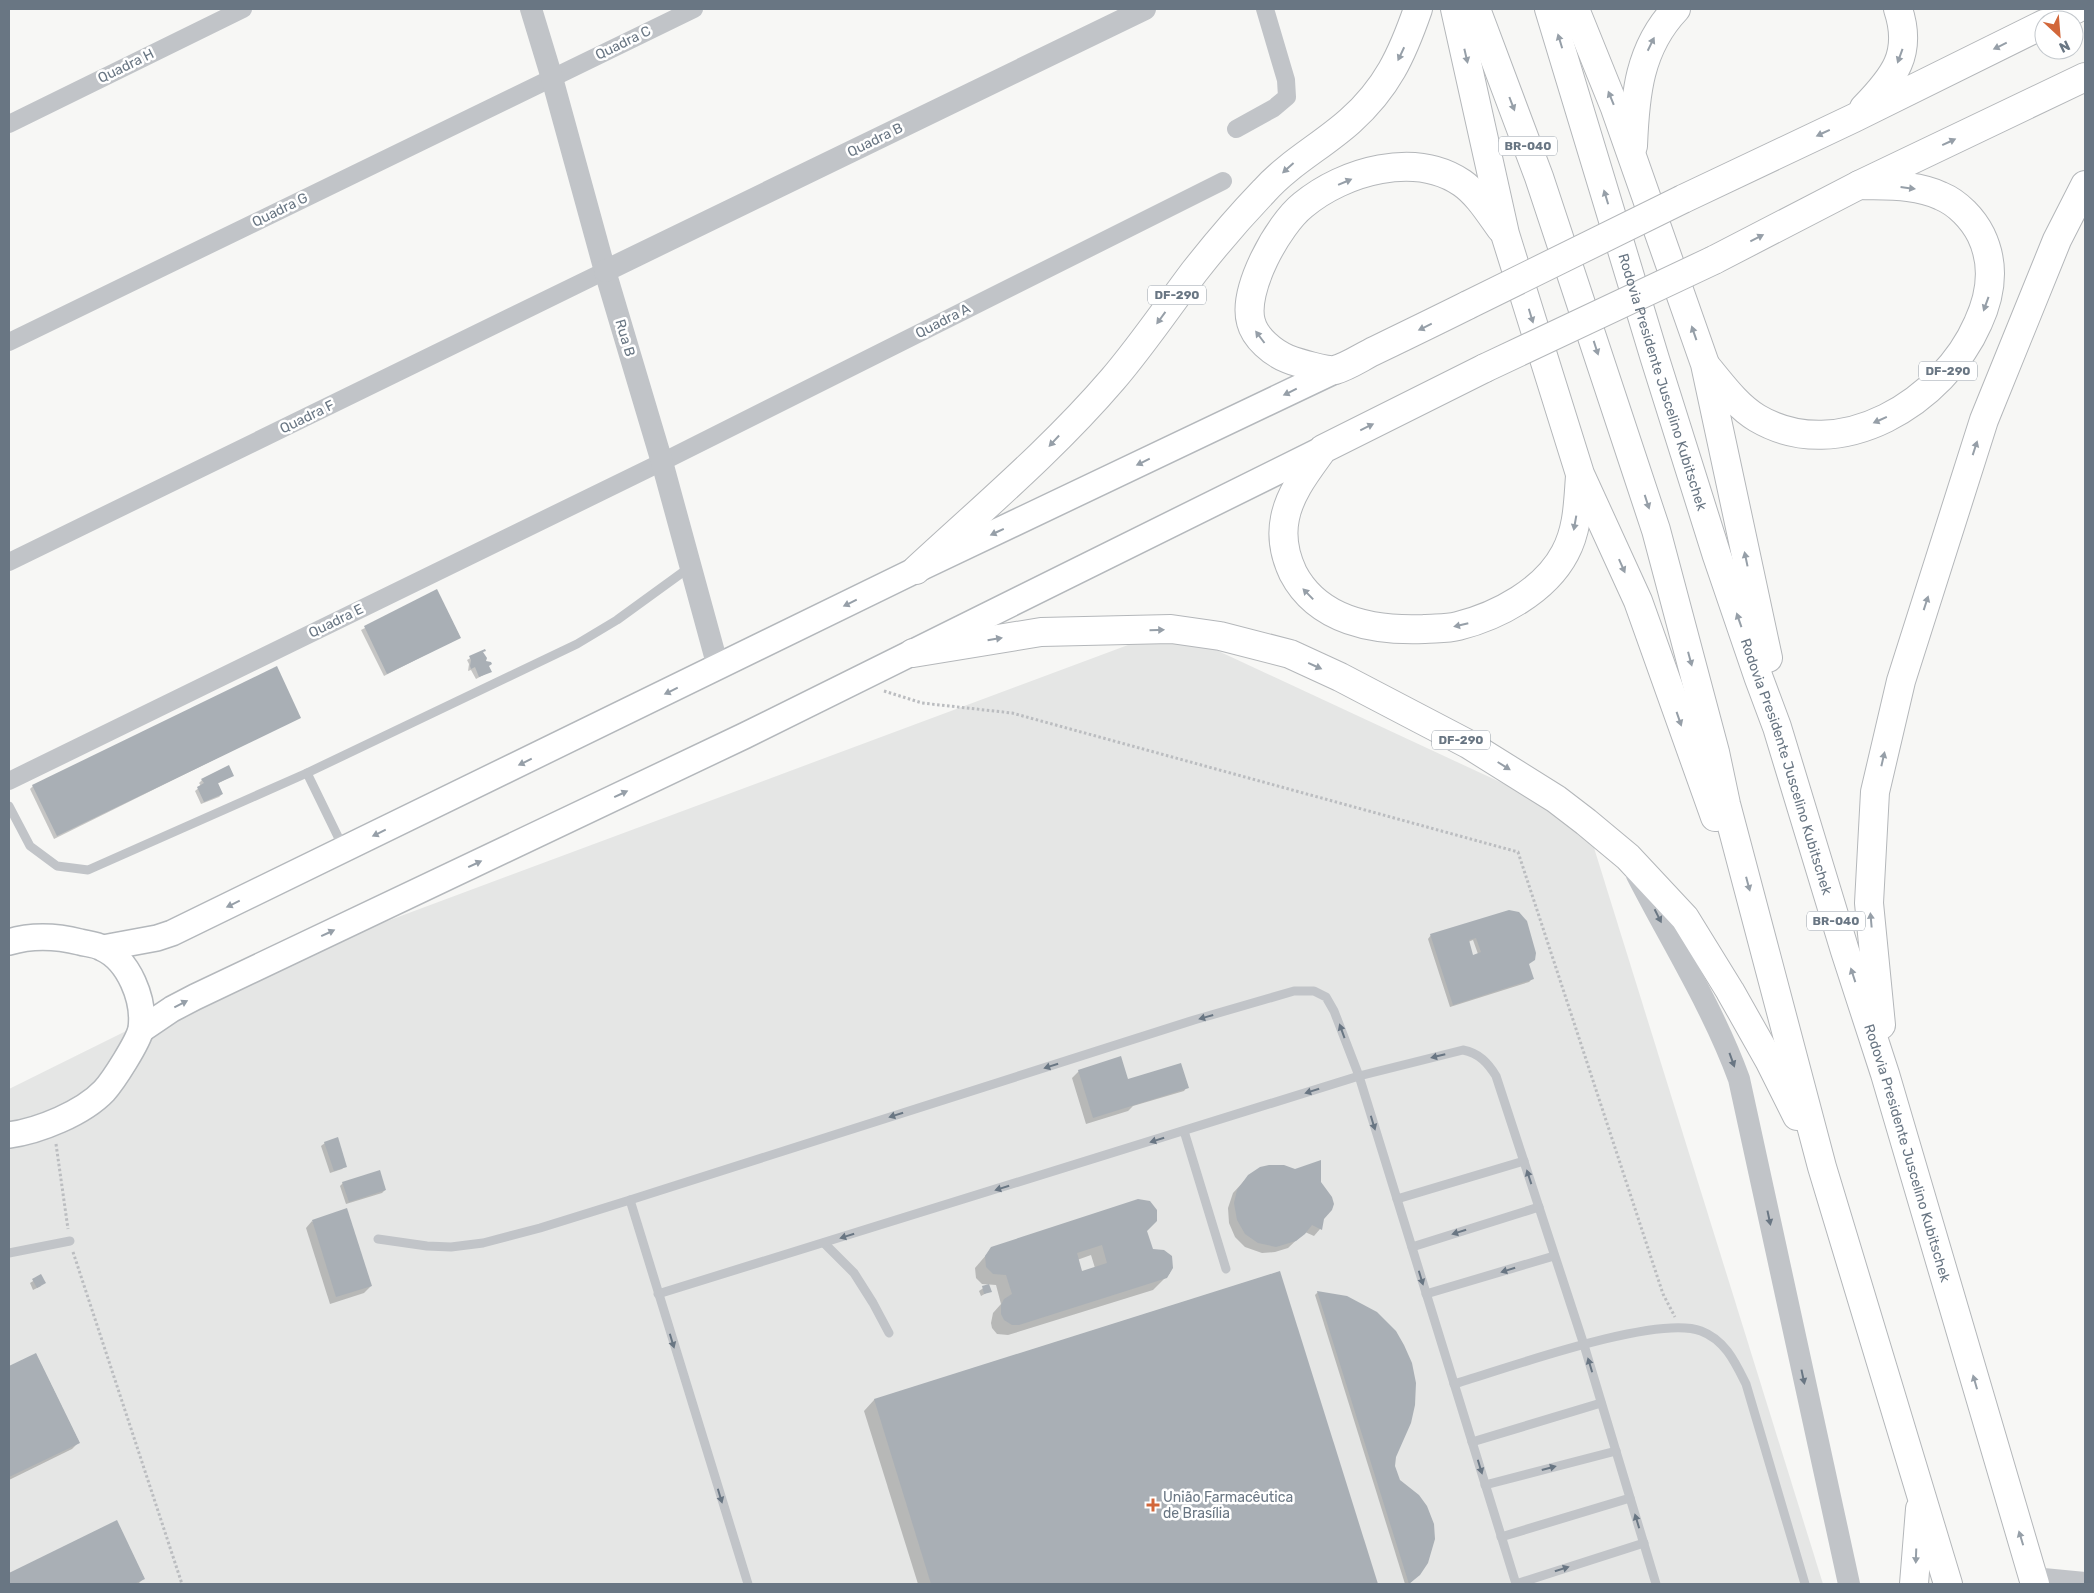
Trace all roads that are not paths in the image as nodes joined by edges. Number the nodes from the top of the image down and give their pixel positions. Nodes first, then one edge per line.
1 (243, 9) edge
2 (531, 9) edge
3 (694, 9) edge
4 (1145, 9) edge
5 (1265, 9) edge
6 (1418, 9) edge
7 (1455, 9) edge
8 (1476, 9) edge
9 (1549, 9) edge
10 (1575, 9) edge
11 (1676, 9) edge
12 (1898, 9) edge
13 (2034, 29) edge
14 (552, 78) junction
15 (2085, 78) edge
16 (1854, 118) junction
17 (9, 124) edge
18 (1236, 129) dead end
19 (1633, 160) junction
20 (1223, 181) dead end
21 (1859, 185) junction
22 (2085, 185) edge
23 (1505, 234) junction
24 (605, 271) junction
25 (9, 342) edge
26 (1704, 364) junction
27 (1334, 370) junction
28 (1323, 449) junction
29 (662, 462) junction
30 (1580, 474) junction
31 (9, 562) edge
32 (691, 566) junction
33 (916, 570) junction
34 (913, 653) junction
35 (718, 667) junction
36 (1778, 727) junction
37 (307, 773) junction
38 (9, 781) edge
39 (9, 806) edge
40 (344, 850) junction
41 (1740, 855) junction
42 (1628, 857) junction
43 (9, 942) edge
44 (103, 948) junction
45 (141, 1030) junction
46 (1885, 1074) junction
47 (1358, 1076) junction
48 (1184, 1131) junction
49 (9, 1135) edge
50 (1524, 1161) junction
51 (1822, 1167) junction
52 (1397, 1199) junction
53 (630, 1200) junction
54 (1539, 1207) junction
55 (378, 1239) dead end
56 (70, 1241) road end
57 (824, 1243) junction
58 (1412, 1246) junction
59 (9, 1253) edge
60 (1554, 1256) junction
61 (1226, 1269) dead end
62 (658, 1294) junction
63 (1426, 1294) junction
64 (888, 1333) dead end
65 (1584, 1345) junction
66 (1454, 1384) junction
67 (1601, 1403) junction
68 (1472, 1442) junction
69 (1616, 1451) junction
70 (1485, 1485) junction
71 (1921, 1493) junction
72 (1630, 1498) junction
73 (1502, 1537) junction
74 (1644, 1543) junction
75 (2034, 1580) edge
76 (2085, 1581) edge
77 (748, 1584) edge
78 (1516, 1584) edge
79 (1656, 1584) edge
80 (1805, 1584) edge
81 (1850, 1584) edge
82 (1914, 1584) edge
83 (1948, 1584) edge

1 - 17 street, Quadra H
2 - 14 street, Rua B
3 - 14 street, Quadra C
4 - 24 street, Quadra B
5 - 18 street
6 -> 33 highway, DF-290
7 -> 23 highway
8 -> 41 highway, BR-040
36 -> 9 highway, Rodovia Presidente Juscelino Kubitschek / BR-040
19 -> 10 highway
19 -> 11 highway
12 -> 16 highway
13 -> 16 highway, DF-290
14 - 24 street, Rua B
14 - 25 street, Quadra G
21 -> 15 highway, DF-290
16 -> 27 highway, DF-290, bridge
26 -> 19 highway
20 - 29 street, Quadra A
21 -> 26 highway, DF-290
28 -> 21 highway, DF-290, bridge
46 -> 22 highway
27 -> 23 highway
23 -> 30 highway
24 - 29 street, Rua B
24 - 31 street, Quadra F
36 -> 26 highway
27 -> 33 main road, DF-290
30 -> 28 highway
28 - 34 main road, DF-290
29 - 32 street, Rua B
29 - 38 street, Quadra E
30 -> 41 highway
32 - 35 street, Rua B
32 - 37 lane
33 -> 35 main road, DF-290
34 -> 42 highway, DF-290
45 -> 34 main road, DF-290
35 -> 40 main road, DF-290
46 -> 36 highway, Rodovia Presidente Juscelino Kubitschek / BR-040
37 - 39 lane
37 - 40 lane
40 -> 44 main road, DF-290
41 -> 51 highway, BR-040
42 - 51 highway, DF-290
42 -> 81 street
43 - 44 main road, DF-290
44 - 45 main road, DF-290
45 - 49 main road, DF-290
75 -> 46 highway, Rodovia Presidente Juscelino Kubitschek / BR-040
47 -> 48 lane
50 -> 47 lane
47 -> 52 lane
47 -> 53 lane
48 -> 57 lane
48 - 61 lane
50 - 52 lane
54 -> 50 lane
51 - 71 highway, BR-040
52 - 58 lane
53 - 55 lane
53 - 62 lane
54 -> 58 lane
54 - 60 lane
56 - 59 lane
57 - 62 lane
57 - 64 lane
58 -> 63 lane
60 -> 63 lane
60 - 65 lane
62 -> 77 lane
63 - 66 lane
65 - 66 lane
67 -> 65 lane
65 - 80 lane
66 - 68 lane
67 - 68 lane
67 - 69 lane
68 -> 70 lane
70 -> 69 lane
69 - 72 lane
70 - 73 lane
71 -> 82 highway
71 - 83 highway, BR-040
72 - 73 lane
74 -> 72 lane
73 - 78 lane
78 -> 74 lane
74 - 79 lane
75 - 76 street

